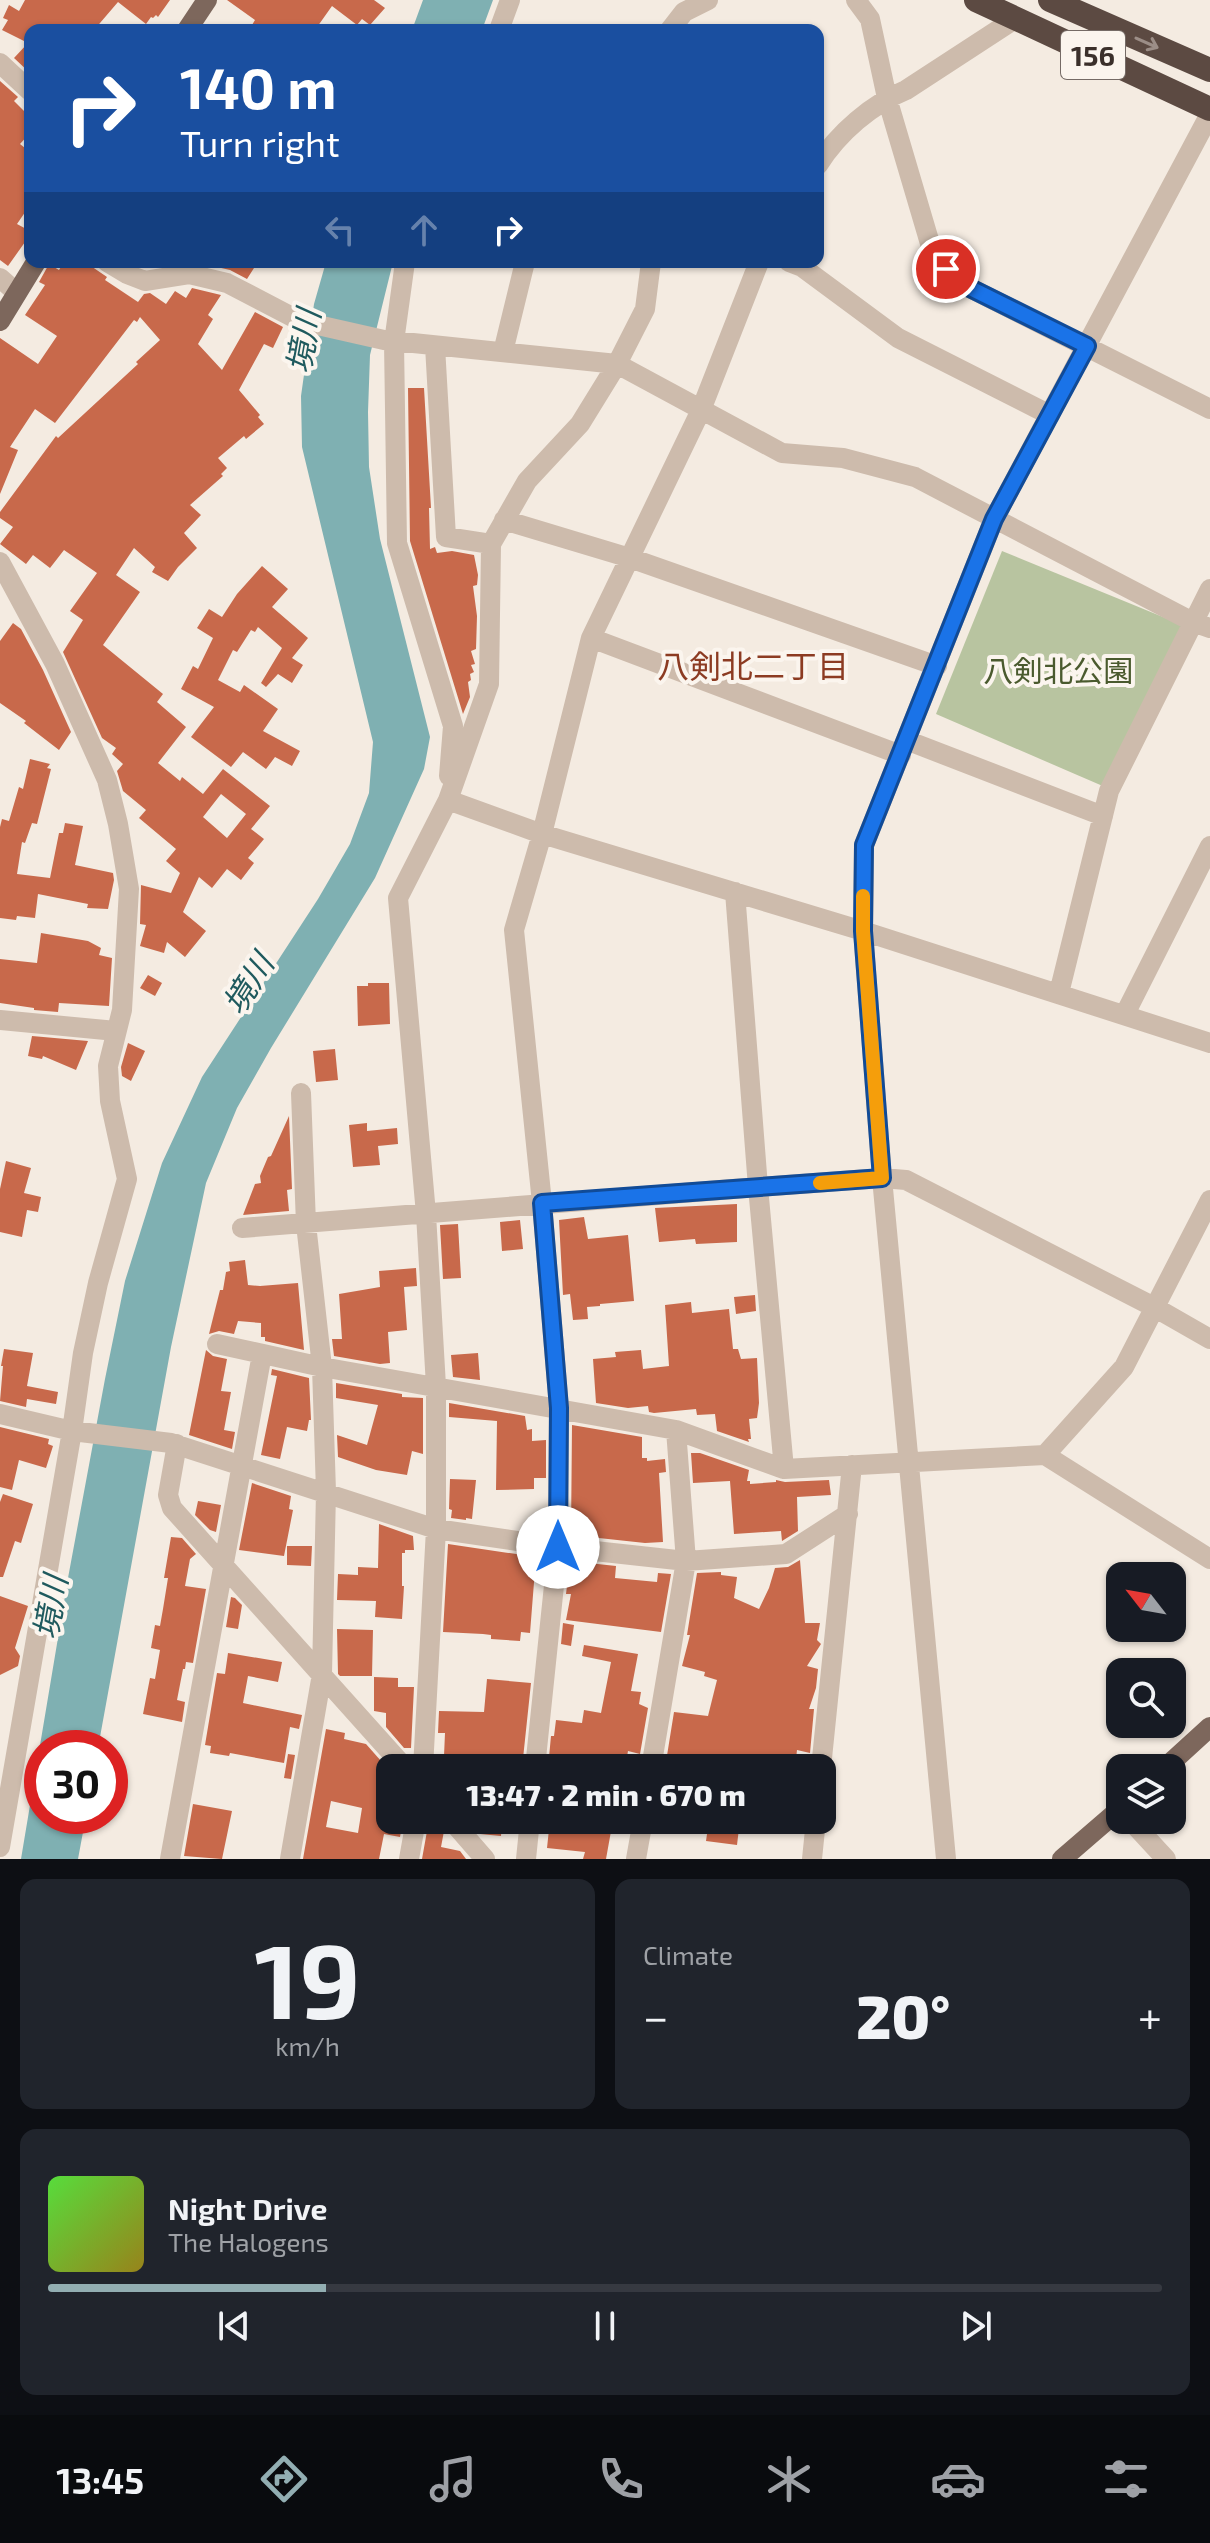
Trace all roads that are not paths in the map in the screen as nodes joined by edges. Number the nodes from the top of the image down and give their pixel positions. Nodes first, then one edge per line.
1 (207, 0) edge
2 (510, 0) edge
3 (708, 0) edge
4 (856, 0) edge
5 (976, 0) edge
6 (1056, 1) edge
7 (1015, 19) junction
8 (191, 24) edge
9 (501, 24) edge
10 (675, 24) edge
11 (0, 63) edge
12 (1210, 70) edge
13 (24, 85) edge
14 (887, 98) junction
15 (1210, 112) edge
16 (824, 151) edge
17 (32, 268) edge
18 (117, 268) edge
19 (404, 268) edge
20 (524, 268) edge
21 (650, 268) edge
22 (757, 268) edge
23 (803, 268) edge
24 (0, 278) edge
25 (17, 293) junction
26 (0, 321) edge
27 (389, 341) junction
28 (435, 346) junction
29 (1087, 346) junction
30 (503, 352) junction
31 (617, 364) junction
32 (1210, 409) edge
33 (701, 410) junction
34 (1050, 415) junction
35 (994, 519) junction
36 (504, 520) junction
37 (491, 544) junction
38 (630, 558) junction
39 (0, 562) edge
40 (1210, 589) edge
41 (1202, 625) edge
42 (591, 638) junction
43 (937, 666) junction
44 (904, 748) junction
45 (448, 800) junction
46 (1103, 816) junction
47 (542, 834) junction
48 (1210, 846) edge
49 (735, 892) junction
50 (863, 931) junction
51 (1059, 993) junction
52 (1125, 1014) junction
53 (0, 1020) edge
54 (116, 1031) junction
55 (1210, 1043) edge
56 (301, 1093) dead end
57 (882, 1178) junction
58 (758, 1187) junction
59 (1210, 1200) edge
60 (542, 1203) junction
61 (426, 1214) junction
62 (306, 1224) junction
63 (242, 1228) dead end
64 (1154, 1307) junction
65 (1210, 1339) edge
66 (217, 1344) dead end
67 (262, 1354) junction
68 (322, 1367) junction
69 (436, 1386) junction
70 (559, 1408) junction
71 (0, 1414) edge
72 (676, 1430) junction
73 (78, 1432) junction
74 (174, 1444) junction
75 (1045, 1455) junction
76 (909, 1463) junction
77 (852, 1465) junction
78 (243, 1466) junction
79 (784, 1469) junction
80 (326, 1492) junction
81 (848, 1514) junction
82 (436, 1529) junction
83 (558, 1547) junction
84 (1210, 1559) edge
85 (686, 1561) junction
86 (223, 1564) junction
87 (322, 1674) junction
88 (1210, 1727) edge
89 (393, 1754) edge
90 (424, 1754) edge
91 (536, 1754) edge
92 (653, 1754) edge
93 (822, 1754) edge
94 (1180, 1754) edge
95 (1106, 1821) edge
96 (413, 1834) edge
97 (463, 1834) edge
98 (529, 1834) edge
99 (640, 1834) edge
100 (815, 1834) edge
101 (1143, 1834) edge
102 (0, 1847) edge
103 (170, 1859) edge
104 (290, 1859) edge
105 (409, 1859) edge
106 (485, 1859) edge
107 (526, 1859) edge
108 (636, 1859) edge
109 (812, 1859) edge
110 (946, 1859) edge
111 (1062, 1859) edge
112 (1166, 1859) edge

1 - 8 main road
2 - 9 street
3 - 10 street
4 - 14 street
5 - 7 highway, 156
6 -> 12 highway, 156
7 - 14 street
7 - 15 highway, 156
11 - 13 street
14 - 16 street
14 - 29 street
15 - 29 street
17 - 25 main road
18 - 27 street
19 - 27 street
20 - 30 street
21 - 31 street
22 - 33 street
23 - 34 street
24 - 25 street
25 - 26 main road
27 - 28 street
27 - 45 street
28 - 30 street
28 - 37 street
29 - 32 street
29 - 34 street
30 - 31 street
31 - 33 street
31 - 36 street
33 - 35 street
33 - 38 street
34 - 35 street
35 - 41 street
35 - 43 street
36 - 37 street
36 - 38 street
37 - 45 street
38 - 42 street
38 - 43 street
39 - 54 street
40 - 41 street
41 - 46 street
42 - 44 street
42 - 47 street
43 - 44 street
44 - 46 street
44 - 50 street
45 - 47 street
45 - 61 street
46 - 51 street
47 - 49 street
47 - 60 street
48 - 52 street
49 - 50 street
49 - 58 street
50 - 51 street
50 - 57 street
51 - 52 street
52 - 55 street
53 - 54 street
54 - 73 street
56 - 62 street
57 - 58 street
57 - 64 street
57 - 76 street
58 - 60 street
58 - 79 street
59 - 64 street
60 - 61 street
60 - 70 street
61 - 62 street
61 - 69 street
62 - 63 street
62 - 68 street
64 - 65 street
64 - 75 street
66 - 67 street
67 - 68 street
67 - 78 street
68 - 69 street
68 - 80 street
69 - 70 street
69 - 82 street
70 - 72 street
70 - 83 street
71 - 73 street
72 - 79 street
72 - 85 street
73 - 74 street
73 - 102 street
74 - 78 street
74 - 86 street
75 - 76 street
75 - 84 street
76 - 77 street
76 - 110 street
77 - 79 street
77 - 81 street
78 - 80 street
78 - 86 street
80 - 82 street
80 - 87 street
81 - 85 street
81 - 93 street
82 - 83 street
82 - 90 street
83 - 85 street
83 - 91 street
85 - 92 street
86 - 87 street
86 - 103 street
87 - 89 street
87 - 104 street
88 - 94 main road
95 - 111 main road
96 - 105 street
97 - 106 street
98 - 107 street
99 - 108 street
100 - 109 street
101 - 112 street

